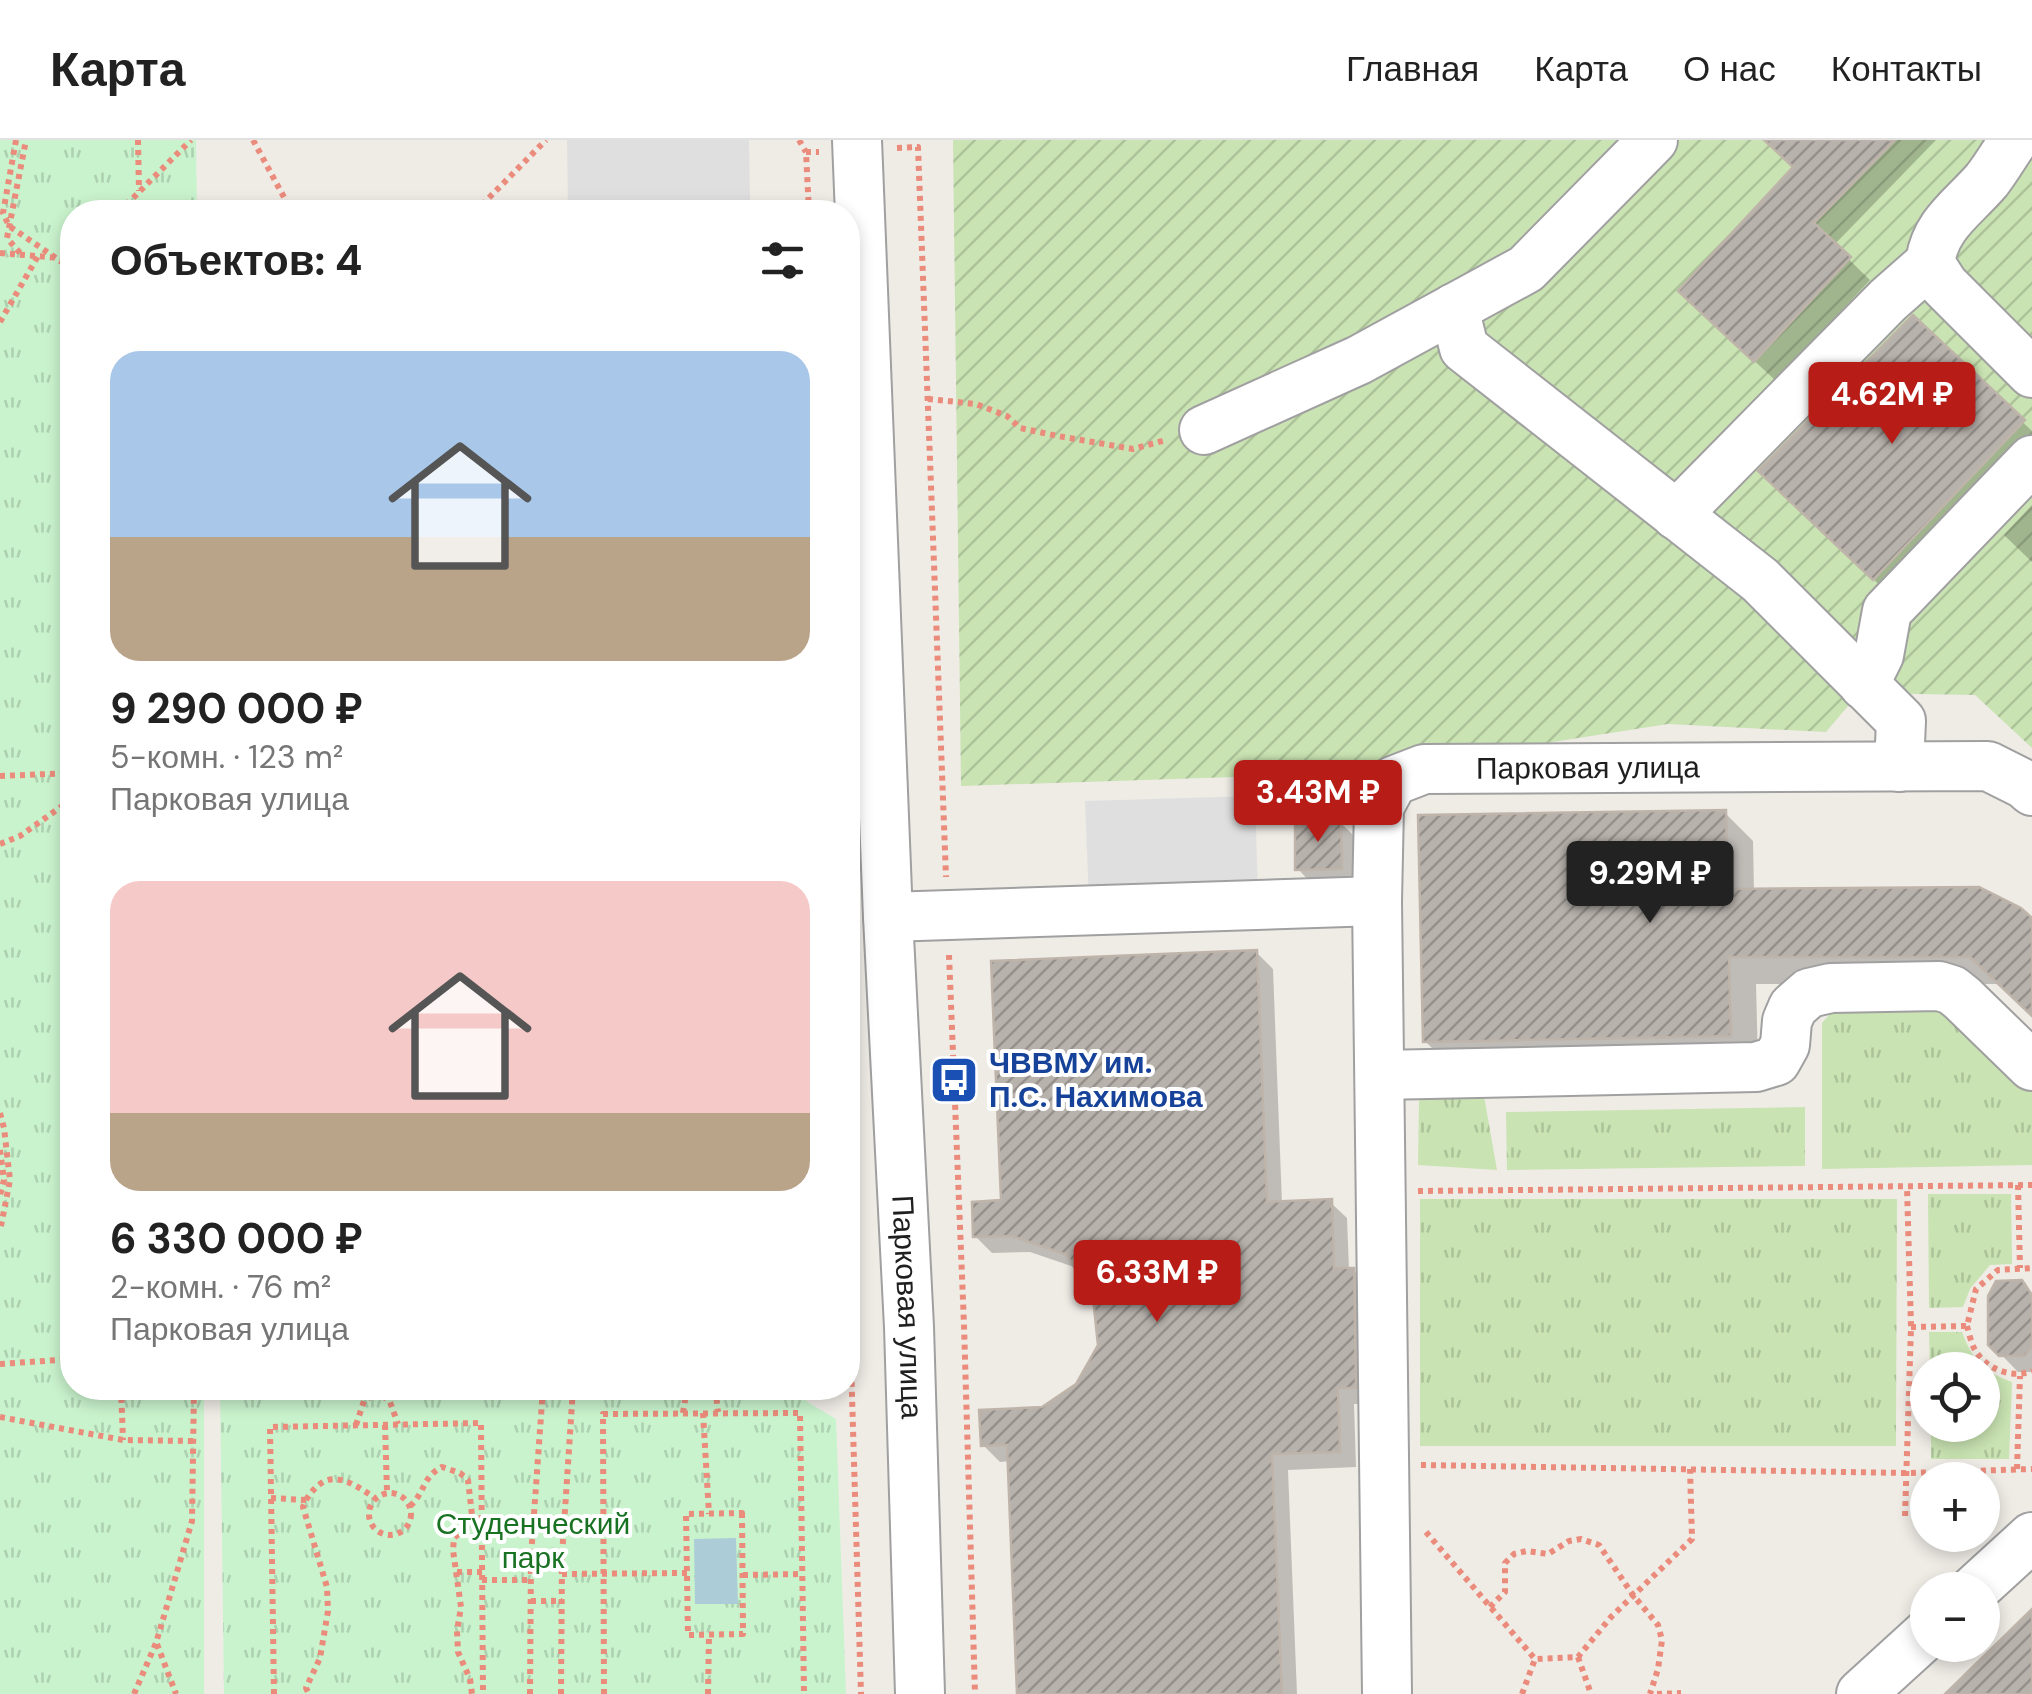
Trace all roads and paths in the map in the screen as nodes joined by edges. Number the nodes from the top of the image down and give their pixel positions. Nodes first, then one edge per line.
1 (16, 140) edge
2 (26, 140) edge
3 (138, 140) edge
4 (191, 140) edge
5 (253, 140) edge
6 (546, 140) edge
7 (799, 140) edge
8 (1654, 140) edge
9 (2014, 140) edge
10 (839, 146) edge
11 (806, 152) junction
12 (139, 193) junction
13 (132, 200) edge
14 (286, 200) edge
15 (487, 200) edge
16 (809, 200) edge
17 (843, 200) edge
18 (4, 226) edge
19 (0, 253) edge
20 (20, 253) junction
21 (38, 256) junction
22 (56, 258) junction
23 (60, 258) edge
24 (60, 261) edge
25 (1930, 263) junction
26 (1454, 308) junction
27 (0, 322) edge
28 (2032, 373) edge
29 (928, 399) dead end
30 (1204, 430) joint
31 (860, 458) edge
32 (2032, 460) edge
33 (1676, 515) junction
34 (1864, 685) junction
35 (1900, 766) junction
36 (60, 773) edge
37 (0, 776) edge
38 (2032, 791) edge
39 (60, 808) edge
40 (0, 844) edge
41 (1377, 901) junction
42 (888, 917) junction
43 (2032, 1066) edge
44 (1380, 1075) junction
45 (0, 1113) edge
46 (0, 1150) edge
47 (2032, 1185) edge
48 (1907, 1186) junction
49 (2018, 1186) junction
50 (1381, 1192) junction
51 (0, 1195) edge
52 (0, 1231) edge
53 (2020, 1268) junction
54 (2032, 1268) edge
55 (1967, 1326) junction
56 (1911, 1327) junction
57 (60, 1361) edge
58 (0, 1364) edge
59 (2032, 1371) edge
60 (2020, 1376) junction
61 (121, 1400) edge
62 (194, 1400) edge
63 (364, 1400) edge
64 (388, 1400) edge
65 (542, 1400) edge
66 (572, 1400) edge
67 (685, 1400) edge
68 (717, 1400) edge
69 (851, 1400) edge
70 (683, 1412) junction
71 (703, 1412) junction
72 (718, 1412) junction
73 (0, 1418) edge
74 (385, 1424) junction
75 (398, 1424) junction
76 (356, 1425) junction
77 (122, 1440) junction
78 (194, 1442) junction
79 (1385, 1465) junction
80 (1690, 1469) junction
81 (2017, 1469) junction
82 (2032, 1469) edge
83 (1908, 1473) junction
84 (388, 1492) junction
85 (271, 1498) junction
86 (374, 1498) junction
87 (306, 1500) junction
88 (410, 1506) junction
89 (708, 1514) junction
90 (1905, 1516) dead end
91 (1385, 1526) junction
92 (2032, 1537) edge
93 (531, 1556) junction
94 (562, 1556) junction
95 (457, 1572) junction
96 (1994, 1572) edge
97 (687, 1573) junction
98 (562, 1574) junction
99 (604, 1574) junction
100 (802, 1574) junction
101 (743, 1575) junction
102 (482, 1576) junction
103 (531, 1580) junction
104 (1633, 1595) junction
105 (531, 1601) junction
106 (562, 1601) junction
107 (1490, 1607) junction
108 (709, 1635) junction
109 (156, 1643) junction
110 (1910, 1649) edge
111 (1578, 1656) junction
112 (1536, 1659) junction
113 (1682, 1692) edge
114 (134, 1694) edge
115 (176, 1694) edge
116 (274, 1694) edge
117 (309, 1694) edge
118 (472, 1694) edge
119 (484, 1694) edge
120 (530, 1694) edge
121 (561, 1694) edge
122 (604, 1694) edge
123 (708, 1694) edge
124 (804, 1694) edge
125 (861, 1694) edge
126 (920, 1694) edge
127 (1387, 1694) edge
128 (1522, 1694) edge
129 (1590, 1694) edge
130 (1653, 1694) edge
131 (1861, 1694) edge

1 - 18 path
2 - 18 path
3 - 12 path
4 - 12 path
5 - 14 path
6 - 15 path
7 - 11 path
8 - 26 street
9 - 25 street
10 - 11 path
10 - 17 street, Парковая улица
11 - 16 path
12 - 13 path
18 - 20 path
18 - 22 path
19 - 20 path
20 - 21 path
21 - 22 path
21 - 27 path
22 - 23 path
22 - 24 path
25 - 28 street
25 - 33 street
26 - 30 street
26 - 33 street
29 - 30 path
31 - 42 street, Парковая улица
32 - 34 street
33 - 34 street
34 - 35 street
35 - 38 street, Парковая улица
35 - 41 street, Парковая улица
36 - 37 path
39 - 40 path
41 - 42 street
41 - 44 street, Парковая улица
42 - 126 street, Парковая улица
43 - 44 street
44 - 50 street, Парковая улица
45 - 52 path
46 - 51 path
47 - 49 path
48 - 49 path
48 - 50 path
48 - 56 path
49 - 53 path
50 - 79 street, Парковая улица
53 - 54 path
53 - 55 path
55 - 56 path
55 - 60 path
56 - 83 path
57 - 58 path
59 - 60 path
60 - 81 path
61 - 77 path
62 - 78 path
63 - 76 path
64 - 75 path
65 - 93 path
66 - 94 path
67 - 70 path
68 - 72 path
69 - 125 path
70 - 71 path
70 - 99 path
71 - 72 path
71 - 89 path
72 - 100 path
73 - 77 path
74 - 75 path
74 - 76 path
74 - 84 path
75 - 102 path
76 - 85 path
77 - 78 path
78 - 109 path
79 - 80 path
79 - 91 street, Парковая улица
80 - 83 path
80 - 104 path
81 - 82 path
81 - 83 path
83 - 90 path
84 - 86 path
84 - 88 path
85 - 87 path
85 - 116 path
86 - 87 path
86 - 88 path
87 - 117 path
88 - 95 path
89 - 97 path
89 - 101 path
91 - 107 path
91 - 127 street, Парковая улица
92 - 96 street
93 - 94 path
93 - 103 path
94 - 98 path
95 - 102 path
95 - 118 path
97 - 99 path
97 - 108 path
98 - 99 path
98 - 106 path
99 - 122 path
100 - 101 path
100 - 124 path
101 - 108 path
102 - 103 path
102 - 119 path
103 - 105 path
104 - 107 path
104 - 111 path
104 - 130 path
105 - 106 path
105 - 120 path
106 - 121 path
107 - 112 path
108 - 123 path
109 - 114 path
109 - 115 path
110 - 131 street
111 - 112 path
111 - 129 path
112 - 128 path
113 - 130 path

